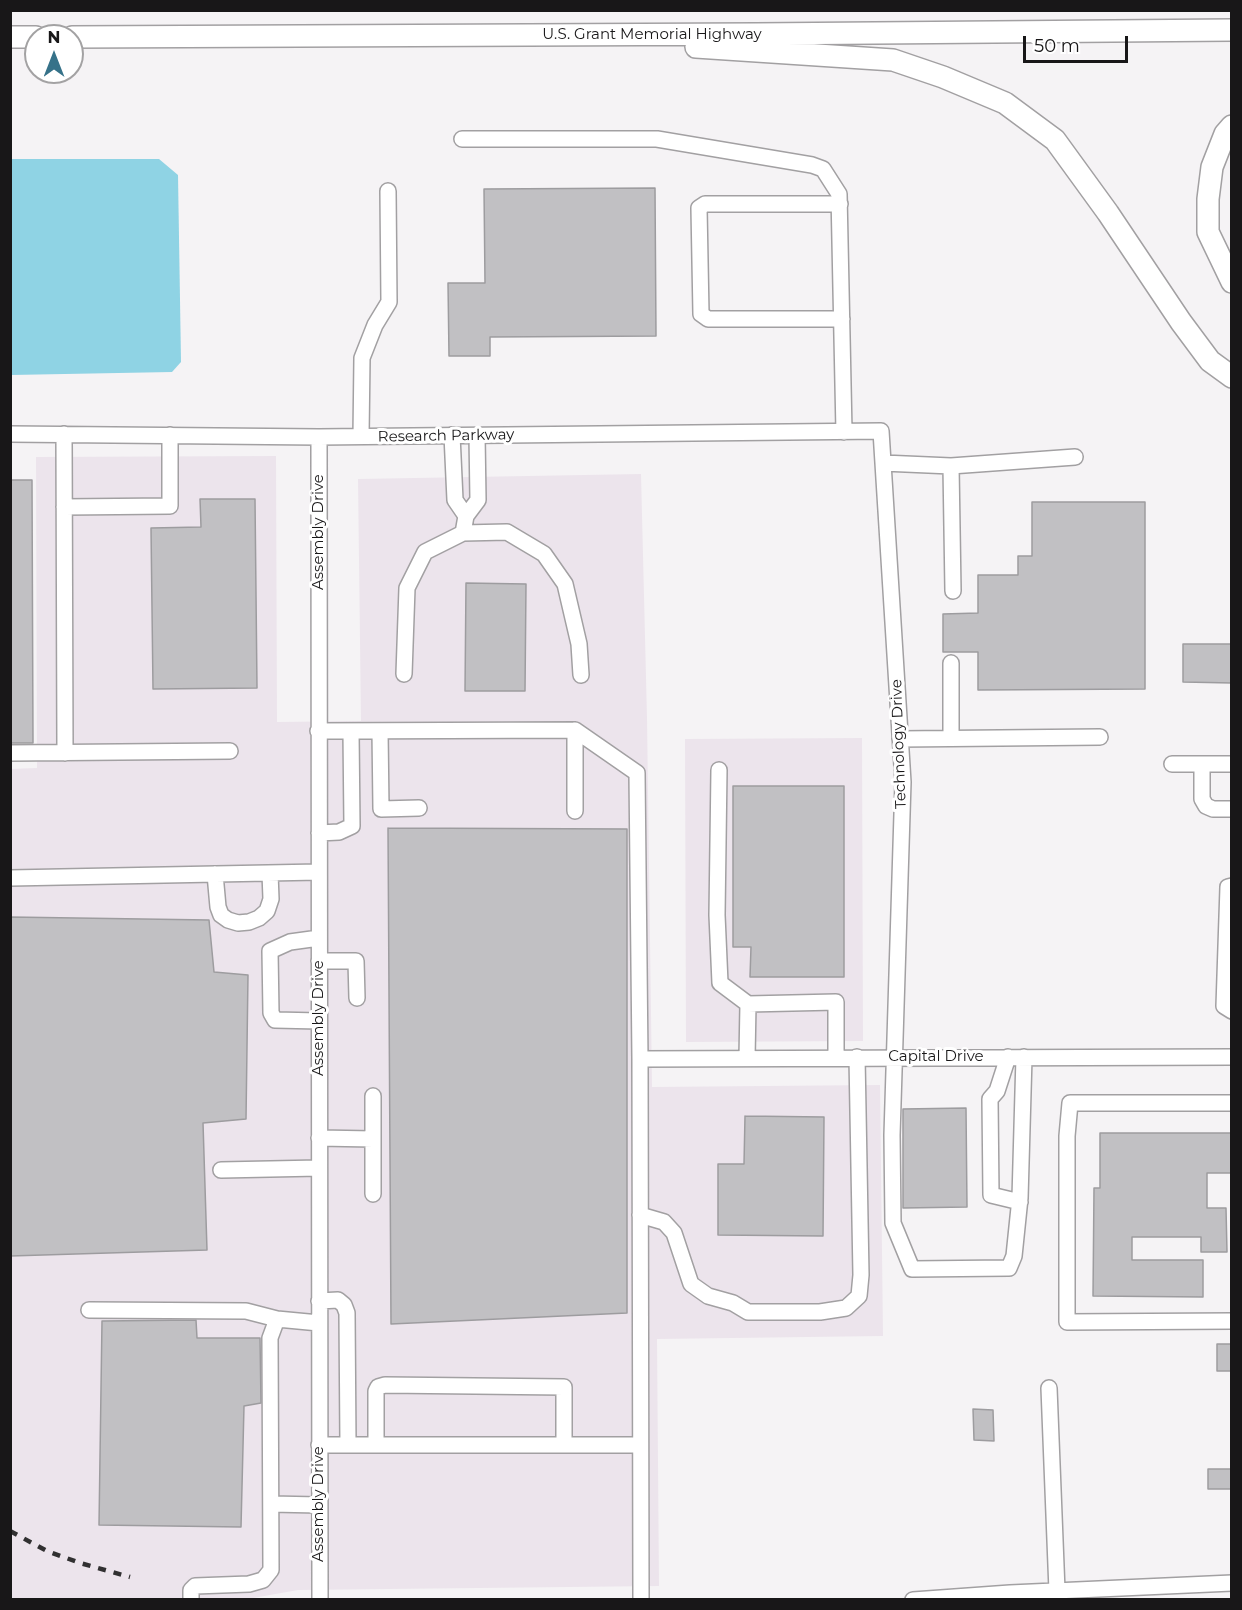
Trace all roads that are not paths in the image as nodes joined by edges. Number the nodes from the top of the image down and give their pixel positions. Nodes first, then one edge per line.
1 (1232, 30) edge
2 (510, 35) junction
3 (84, 37) edge
4 (1232, 126) edge
5 (462, 139) dead end
6 (388, 191) dead end
7 (840, 204) junction
8 (1232, 282) edge
9 (842, 319) junction
10 (1232, 377) edge
11 (880, 431) joint
12 (844, 432) junction
13 (10, 434) edge
14 (64, 434) junction
15 (170, 435) junction
16 (452, 435) junction
17 (477, 435) junction
18 (361, 436) junction
19 (319, 437) junction
20 (1075, 457) dead end
21 (883, 463) junction
22 (951, 466) junction
23 (64, 507) junction
24 (465, 516) junction
25 (463, 532) junction
26 (952, 591) dead end
27 (951, 663) dead end
28 (404, 674) dead end
29 (581, 675) dead end
30 (575, 730) junction
31 (318, 731) junction
32 (380, 731) junction
33 (351, 732) junction
34 (1100, 737) dead end
35 (951, 738) junction
36 (900, 739) junction
37 (231, 751) dead end
38 (10, 753) edge
39 (65, 753) junction
40 (1172, 764) dead end
41 (1202, 764) junction
42 (1232, 764) edge
43 (719, 770) dead end
44 (419, 808) dead end
45 (1232, 809) edge
46 (575, 811) dead end
47 (319, 833) junction
48 (319, 872) junction
49 (270, 873) junction
50 (215, 874) junction
51 (10, 878) edge
52 (1232, 886) edge
53 (319, 938) junction
54 (319, 961) junction
55 (357, 998) dead end
56 (748, 1004) junction
57 (1232, 1011) edge
58 (319, 1021) junction
59 (857, 1057) junction
60 (895, 1057) junction
61 (1016, 1057) junction
62 (1232, 1057) edge
63 (747, 1058) junction
64 (836, 1058) junction
65 (640, 1059) junction
66 (373, 1096) dead end
67 (1232, 1103) edge
68 (319, 1138) junction
69 (373, 1139) junction
70 (319, 1168) junction
71 (221, 1170) dead end
72 (373, 1194) dead end
73 (1020, 1202) junction
74 (640, 1215) junction
75 (319, 1301) junction
76 (89, 1310) dead end
77 (277, 1319) junction
78 (1232, 1321) edge
79 (319, 1323) junction
80 (1049, 1388) dead end
81 (319, 1445) junction
82 (348, 1445) junction
83 (376, 1445) junction
84 (564, 1445) junction
85 (640, 1445) junction
86 (271, 1504) junction
87 (319, 1506) junction
88 (1229, 1584) edge
89 (1057, 1591) junction
90 (191, 1599) edge
91 (320, 1599) edge
92 (641, 1599) edge
93 (912, 1599) edge

1 - 2 highway, U.S. Grant Memorial Highway
2 - 3 highway, U.S. Grant Memorial Highway
2 - 10 highway
4 - 8 highway
5 - 7 street
6 - 18 street
7 - 9 street
7 - 9 street
9 - 12 street
11 - 12 street, Research Parkway
11 - 21 street, Technology Drive
12 - 17 street, Research Parkway
13 - 14 street, Research Parkway
14 - 15 street, Research Parkway
14 - 23 street
15 - 19 street, Research Parkway
15 - 23 street
16 - 17 street, Research Parkway
16 - 18 street, Research Parkway
16 - 24 street
17 - 24 street
18 - 19 street, Research Parkway
19 - 31 street, Assembly Drive
20 - 22 street
21 - 22 street
21 - 36 street, Technology Drive
22 - 26 street
23 - 39 street
24 - 25 street
25 - 28 street
25 - 29 street
27 - 35 street
30 - 32 street
30 - 46 street
30 - 65 street
31 - 33 street
31 - 47 street, Assembly Drive
32 - 33 street
32 - 44 street
33 - 47 street
34 - 35 street
35 - 36 street
36 - 60 street, Technology Drive
37 - 39 street
38 - 39 street
40 - 41 street
41 - 42 street
41 - 45 street
43 - 56 street
47 - 48 street, Assembly Drive
48 - 49 street
48 - 53 street, Assembly Drive
49 - 50 street
49 - 50 street
50 - 51 street
52 - 57 street
53 - 54 street, Assembly Drive
53 - 58 street
54 - 55 street
54 - 58 street, Assembly Drive
56 - 63 street
56 - 64 street
58 - 68 street, Assembly Drive
59 - 60 street, Capital Drive
59 - 64 street, Capital Drive
59 - 74 street
60 - 61 street, Capital Drive
60 - 73 street, Technology Drive
61 - 62 street, Capital Drive
61 - 73 street
61 - 73 street
63 - 64 street, Capital Drive
63 - 65 street, Capital Drive
65 - 74 street
66 - 69 street
67 - 78 street
68 - 69 street
68 - 70 street, Assembly Drive
69 - 72 street
70 - 71 street
70 - 75 street, Assembly Drive
74 - 85 street
75 - 79 street, Assembly Drive
75 - 82 street
76 - 77 street
77 - 79 street
77 - 86 street
79 - 81 street, Assembly Drive
80 - 89 street
81 - 82 street
81 - 87 street, Assembly Drive
82 - 83 street
83 - 84 street
83 - 84 street
84 - 85 street
85 - 92 street
86 - 87 street
86 - 90 street
87 - 91 street, Assembly Drive
88 - 89 street
89 - 93 street

